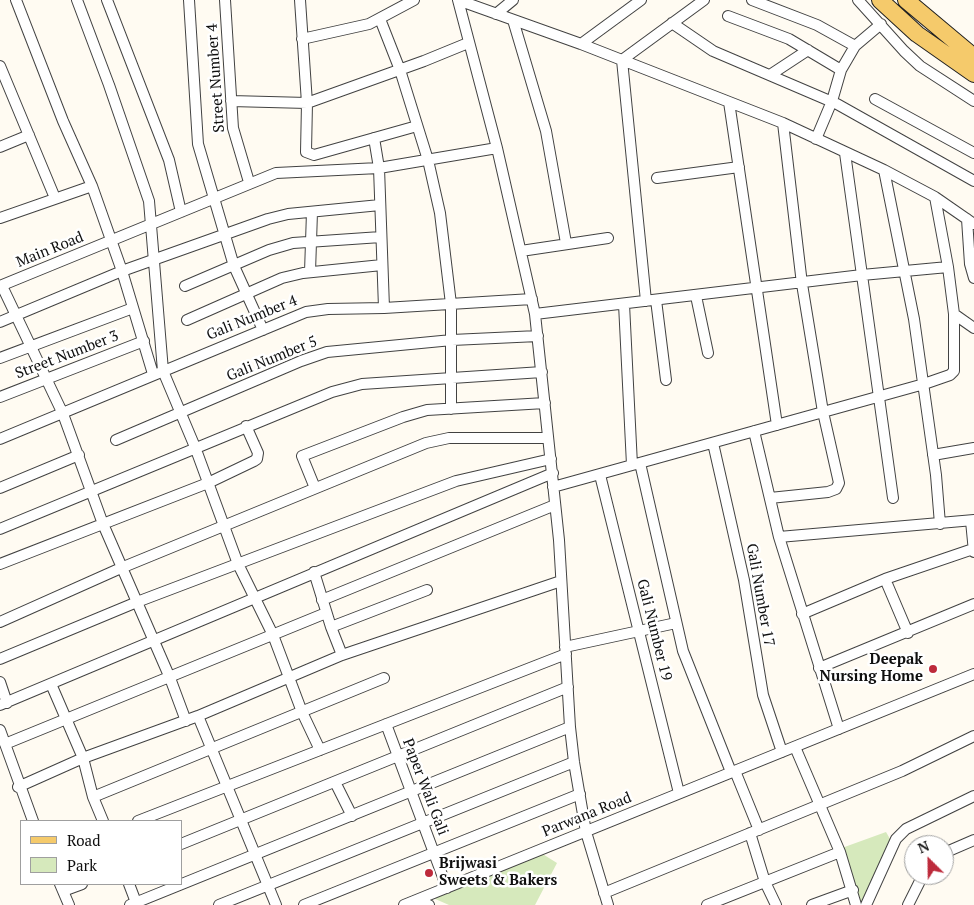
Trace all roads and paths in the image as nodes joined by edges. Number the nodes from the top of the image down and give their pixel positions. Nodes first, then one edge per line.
1 (16, 0) edge
2 (77, 0) edge
3 (107, 0) edge
4 (189, 0) edge
5 (225, 0) edge
6 (300, 0) edge
7 (414, 0) edge
8 (458, 0) edge
9 (513, 0) edge
10 (641, 0) edge
11 (704, 0) edge
12 (752, 0) edge
13 (858, 0) edge
14 (880, 0) edge
15 (906, 0) edge
16 (496, 14) junction
17 (728, 16) dead end
18 (380, 19) junction
19 (513, 20) junction
20 (672, 23) junction
21 (881, 24) junction
22 (302, 39) junction
23 (468, 43) junction
24 (581, 44) junction
25 (855, 46) junction
26 (808, 50) junction
27 (974, 57) edge
28 (622, 60) junction
29 (0, 66) edge
30 (400, 70) junction
31 (841, 70) junction
32 (974, 74) edge
33 (770, 75) junction
34 (875, 99) dead end
35 (231, 100) junction
36 (832, 101) junction
37 (974, 101) edge
38 (729, 102) junction
39 (307, 103) junction
40 (783, 123) junction
41 (417, 126) junction
42 (29, 135) junction
43 (374, 138) junction
44 (816, 139) junction
45 (0, 147) edge
46 (497, 148) junction
47 (845, 153) junction
48 (974, 153) edge
49 (428, 160) junction
50 (738, 166) junction
51 (379, 168) junction
52 (884, 170) junction
53 (657, 178) dead end
54 (974, 181) edge
55 (249, 182) junction
56 (92, 186) junction
57 (935, 197) junction
58 (55, 198) junction
59 (213, 198) junction
60 (380, 205) junction
61 (181, 212) junction
62 (312, 212) junction
63 (0, 218) edge
64 (971, 221) edge
65 (152, 224) junction
66 (224, 233) junction
67 (381, 237) junction
68 (608, 238) dead end
69 (111, 241) junction
70 (311, 242) junction
71 (566, 243) junction
72 (521, 251) junction
73 (153, 260) junction
74 (382, 265) junction
75 (234, 266) junction
76 (948, 267) junction
77 (122, 271) junction
78 (310, 272) junction
79 (905, 272) junction
80 (862, 275) junction
81 (974, 278) edge
82 (802, 284) junction
83 (1, 286) edge
84 (185, 286) dead end
85 (757, 289) junction
86 (247, 294) junction
87 (696, 296) junction
88 (532, 299) junction
89 (651, 301) junction
90 (452, 304) junction
91 (624, 304) junction
92 (133, 308) junction
93 (384, 308) junction
94 (536, 314) junction
95 (954, 314) junction
96 (16, 316) junction
97 (187, 320) dead end
98 (0, 322) edge
99 (974, 328) edge
100 (263, 330) junction
101 (538, 336) junction
102 (452, 340) junction
103 (144, 341) junction
104 (30, 346) junction
105 (708, 352) dead end
106 (0, 358) edge
107 (158, 372) junction
108 (542, 372) junction
109 (46, 379) junction
110 (451, 380) junction
111 (666, 380) dead end
112 (924, 384) junction
113 (0, 397) edge
114 (877, 397) junction
115 (545, 403) junction
116 (451, 409) junction
117 (824, 412) junction
118 (63, 414) junction
119 (180, 414) junction
120 (776, 425) junction
121 (246, 426) junction
122 (754, 432) junction
123 (548, 438) junction
124 (0, 439) edge
125 (116, 440) dead end
126 (713, 443) junction
127 (195, 447) junction
128 (974, 448) edge
129 (79, 455) junction
130 (933, 455) junction
131 (551, 459) junction
132 (636, 464) junction
133 (553, 473) junction
134 (600, 475) junction
135 (208, 483) junction
136 (553, 487) junction
137 (0, 488) edge
138 (315, 488) junction
139 (92, 490) junction
140 (770, 498) junction
141 (893, 498) dead end
142 (555, 505) junction
143 (973, 521) edge
144 (103, 524) junction
145 (940, 524) junction
146 (223, 525) junction
147 (0, 529) edge
148 (779, 537) junction
149 (974, 551) edge
150 (0, 564) edge
151 (238, 564) junction
152 (121, 568) junction
153 (314, 572) junction
154 (885, 579) junction
155 (561, 581) junction
156 (428, 590) dead end
157 (253, 598) junction
158 (322, 600) junction
159 (137, 602) junction
160 (974, 604) edge
161 (326, 613) junction
162 (802, 614) junction
163 (0, 622) edge
164 (676, 623) junction
165 (331, 627) junction
166 (639, 631) junction
167 (908, 633) junction
168 (273, 635) junction
169 (154, 640) junction
170 (565, 650) junction
171 (342, 655) junction
172 (0, 659) edge
173 (818, 668) junction
174 (974, 674) edge
175 (170, 678) junction
176 (288, 678) junction
177 (384, 678) dead end
178 (0, 682) edge
179 (52, 684) junction
180 (568, 687) junction
181 (4, 704) edge
182 (302, 712) junction
183 (198, 716) junction
184 (68, 719) junction
185 (186, 721) junction
186 (386, 724) junction
187 (570, 727) junction
188 (839, 729) junction
189 (0, 732) edge
190 (974, 736) edge
191 (5, 744) junction
192 (795, 747) junction
193 (211, 749) junction
194 (320, 750) junction
195 (782, 752) junction
196 (396, 756) junction
197 (83, 758) junction
198 (574, 762) junction
199 (733, 772) junction
200 (335, 782) junction
201 (226, 786) junction
202 (18, 787) junction
203 (410, 792) junction
204 (680, 793) junction
205 (580, 794) junction
206 (974, 796) edge
207 (93, 797) junction
208 (820, 805) junction
209 (352, 816) junction
210 (33, 820) edge
211 (103, 820) edge
212 (141, 820) edge
213 (241, 821) junction
214 (423, 824) junction
215 (586, 832) junction
216 (754, 832) junction
217 (974, 840) edge
218 (182, 844) edge
219 (954, 848) edge
220 (434, 852) junction
221 (840, 852) junction
222 (254, 856) junction
223 (765, 882) junction
224 (77, 885) edge
225 (129, 885) edge
226 (182, 885) edge
227 (182, 885) edge
228 (918, 885) edge
229 (267, 886) junction
230 (62, 888) edge
231 (447, 888) junction
232 (853, 890) junction
233 (604, 893) junction
234 (417, 900) junction
235 (134, 904) edge
236 (69, 905) edge
237 (219, 905) edge
238 (276, 905) edge
239 (304, 905) edge
240 (404, 905) edge
241 (429, 905) edge
242 (608, 905) edge
243 (707, 905) edge
244 (776, 905) edge
245 (812, 905) edge
246 (856, 905) edge
247 (866, 905) edge
248 (908, 905) edge

1 - 56 street
2 - 65 street
3 - 61 street
4 - 59 street
5 - 35 street, Street Number 4
6 - 22 street
7 - 18 street
8 - 16 street
8 - 23 street
9 - 16 street
10 - 24 street
11 - 20 street
12 - 25 street
13 - 21 street
14 - 32 main road
15 - 27 main road
16 - 19 street
17 - 26 street
18 - 22 street
18 - 30 street
19 - 24 street
19 - 71 street
20 - 28 street
20 - 33 street
21 - 25 street
21 - 37 street
22 - 39 street
23 - 30 street
23 - 46 street
24 - 28 street
25 - 31 street
26 - 31 street
26 - 33 street
28 - 38 street
28 - 89 street
29 - 42 street
30 - 39 street
30 - 41 street
31 - 36 street
33 - 36 street
34 - 48 street
35 - 39 street
35 - 55 street, Street Number 4
36 - 44 street
36 - 54 street
38 - 40 street
38 - 50 street
39 - 43 street
40 - 44 street
40 - 82 street
41 - 43 street
41 - 49 street
42 - 45 street
42 - 58 street
43 - 51 street
44 - 47 street
46 - 49 street, Main Road
46 - 72 street
47 - 52 street
47 - 80 street
49 - 51 street, Main Road
49 - 90 street
50 - 53 street
50 - 85 street
51 - 55 street, Main Road
51 - 60 street
52 - 57 street
52 - 79 street
55 - 59 street, Main Road
56 - 58 street
56 - 69 street
57 - 64 street
57 - 76 street
58 - 63 street
59 - 61 street, Main Road
59 - 66 street
60 - 62 street
60 - 67 street
61 - 65 street, Main Road
62 - 66 street
62 - 70 street
64 - 81 street
65 - 69 street, Main Road
65 - 73 street
66 - 73 street
66 - 75 street
67 - 70 street
67 - 74 street
68 - 71 street
69 - 77 street
69 - 83 street, Main Road
70 - 75 street
70 - 78 street
71 - 72 street
72 - 88 street
73 - 77 street
73 - 107 street
74 - 78 street
74 - 93 street
75 - 84 street
75 - 86 street
76 - 79 street
76 - 95 street
77 - 92 street
77 - 96 street
78 - 86 street
79 - 80 street
79 - 112 street
80 - 82 street
80 - 114 street
82 - 85 street
82 - 117 street
83 - 96 street
85 - 87 street
85 - 120 street
86 - 97 street
86 - 100 street
87 - 89 street
87 - 105 street
88 - 90 street, Gali Number 4
88 - 94 street
89 - 91 street
89 - 111 street
90 - 93 street, Gali Number 4
90 - 102 street
91 - 94 street
91 - 132 street
92 - 103 street
92 - 104 street
93 - 100 street, Gali Number 4
94 - 101 street
95 - 99 street
95 - 112 street
96 - 98 street
96 - 104 street
100 - 107 street, Gali Number 4
101 - 102 street, Gali Number 5
101 - 108 street
102 - 110 street
102 - 119 street, Gali Number 5
103 - 107 street
103 - 109 street, Street Number 3
104 - 106 street
104 - 109 street
107 - 118 street, Gali Number 4
107 - 119 street
108 - 110 street
108 - 115 street
109 - 113 street, Street Number 3
109 - 118 street
110 - 116 street
110 - 121 street
112 - 114 street
112 - 130 street
114 - 117 street
114 - 141 street
115 - 116 street
115 - 123 street
116 - 138 street
117 - 120 street
117 - 140 street
118 - 124 street, Gali Number 4
118 - 129 street
119 - 125 street, Gali Number 5
119 - 127 street
120 - 122 street
121 - 127 street
121 - 135 street
122 - 126 street
122 - 140 street
123 - 131 street
123 - 138 street
126 - 132 street
126 - 195 street, Gali Number 17
127 - 135 street
127 - 139 street
128 - 130 street
129 - 137 street
129 - 139 street
130 - 145 street
131 - 133 street
131 - 151 street
132 - 134 street
132 - 164 street
133 - 136 street
133 - 153 street
134 - 136 street
134 - 166 street, Gali Number 19
135 - 144 street
135 - 146 street
136 - 142 street
138 - 146 street
139 - 144 street
139 - 147 street
140 - 148 street
142 - 155 street
142 - 158 street
143 - 145 street
143 - 149 street
144 - 150 street
144 - 152 street
145 - 148 street
146 - 151 street
146 - 152 street
148 - 162 street
149 - 154 street
151 - 157 street
151 - 159 street
152 - 159 street
152 - 163 street
153 - 157 street
153 - 158 street
154 - 162 street
154 - 167 street
155 - 170 street
155 - 171 street
156 - 165 street
157 - 168 street
157 - 169 street
158 - 161 street
159 - 169 street
159 - 172 street
160 - 167 street
161 - 165 street
161 - 168 street
162 - 173 street
164 - 166 street
164 - 199 street
165 - 171 street
166 - 170 street
166 - 204 street, Gali Number 19
167 - 173 street
168 - 175 street
168 - 176 street
169 - 175 street
169 - 179 street
170 - 180 street
170 - 186 street
171 - 176 street
173 - 188 street
174 - 188 street, Parwana Road
175 - 184 street
175 - 185 street
176 - 182 street
176 - 183 street
177 - 182 street
178 - 181 street
179 - 181 street
179 - 184 street
180 - 187 street
180 - 196 street
182 - 193 street
182 - 194 street
183 - 185 street
183 - 193 street
184 - 191 street
184 - 197 street
185 - 197 street
186 - 194 street
186 - 196 street, Paper Wali Gali
187 - 198 street
187 - 203 street
188 - 192 street, Parwana Road
189 - 191 street
190 - 208 street
191 - 202 street
192 - 195 street, Parwana Road
192 - 208 street
193 - 201 street
193 - 207 street
194 - 201 street
195 - 199 street, Parwana Road
196 - 200 street
196 - 203 street, Paper Wali Gali
197 - 202 street
197 - 207 street
198 - 205 street
198 - 214 street
199 - 204 street, Parwana Road
199 - 216 street
200 - 209 street
200 - 213 street
201 - 212 street
201 - 213 street
202 - 210 street
203 - 209 street
203 - 214 street, Paper Wali Gali
204 - 215 street, Parwana Road
205 - 215 street
205 - 220 street
206 - 247 street
207 - 211 street
208 - 216 street
208 - 221 street
209 - 222 street
213 - 218 street
213 - 222 street
214 - 220 street, Paper Wali Gali
214 - 229 street
215 - 231 street, Parwana Road
215 - 233 street
216 - 223 street
216 - 233 street
217 - 219 street
220 - 231 street, Paper Wali Gali
220 - 239 street
221 - 223 street
221 - 232 street
222 - 227 street
222 - 229 street
223 - 243 street
223 - 244 street
224 - 230 street
225 - 235 street
226 - 235 street
228 - 248 street
229 - 237 street
229 - 238 street
230 - 236 street
231 - 234 street, Parwana Road
232 - 245 street
232 - 246 street
233 - 242 street
234 - 240 street, Parwana Road
234 - 241 street

